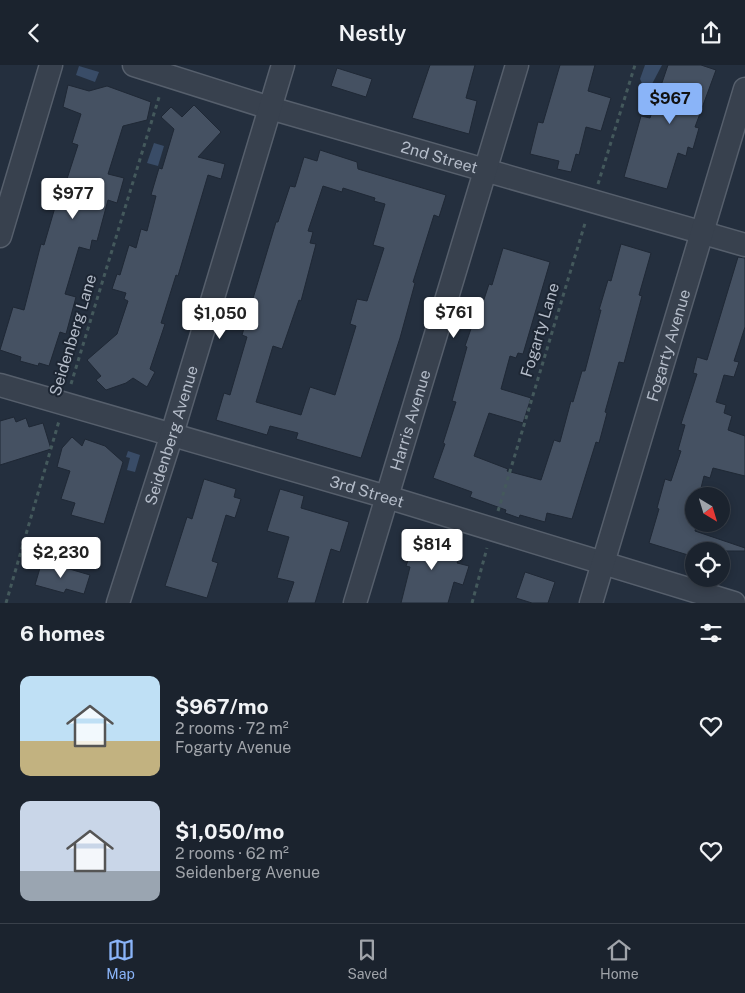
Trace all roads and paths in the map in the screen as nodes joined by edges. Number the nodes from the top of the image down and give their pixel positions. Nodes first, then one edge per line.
1 (51, 65) edge
2 (134, 65) edge
3 (283, 65) edge
4 (517, 65) edge
5 (636, 65) edge
6 (166, 75) junction
7 (745, 89) edge
8 (270, 108) junction
9 (487, 170) junction
10 (592, 200) junction
11 (702, 232) junction
12 (0, 236) edge
13 (745, 245) edge
14 (0, 385) edge
15 (65, 403) junction
16 (172, 434) junction
17 (387, 497) junction
18 (492, 529) junction
19 (603, 561) junction
20 (6, 603) edge
21 (118, 603) edge
22 (355, 603) edge
23 (472, 603) edge
24 (591, 603) edge
25 (734, 603) edge

1 - 12 street
2 - 6 street, 2nd Street
3 - 8 street, Seidenberg Avenue
4 - 9 street, Harris Avenue
5 - 10 path, Fogarty Lane
6 - 8 street, 2nd Street
6 - 15 path, Seidenberg Lane
7 - 11 street, Fogarty Avenue
8 - 9 street, 2nd Street
8 - 16 street, Seidenberg Avenue
9 - 10 street, 2nd Street
9 - 17 street, Harris Avenue
10 - 11 street, 2nd Street
10 - 18 path, Fogarty Lane
11 - 13 street, 2nd Street
11 - 19 street, Fogarty Avenue
14 - 15 street, 3rd Street
15 - 16 street, 3rd Street
15 - 20 path, Seidenberg Lane
16 - 17 street, 3rd Street
16 - 21 street, Seidenberg Avenue
17 - 18 street, 3rd Street
17 - 22 street, Harris Avenue
18 - 19 street, 3rd Street
18 - 23 path, Fogarty Lane
19 - 24 street, Fogarty Avenue
19 - 25 street, 3rd Street

